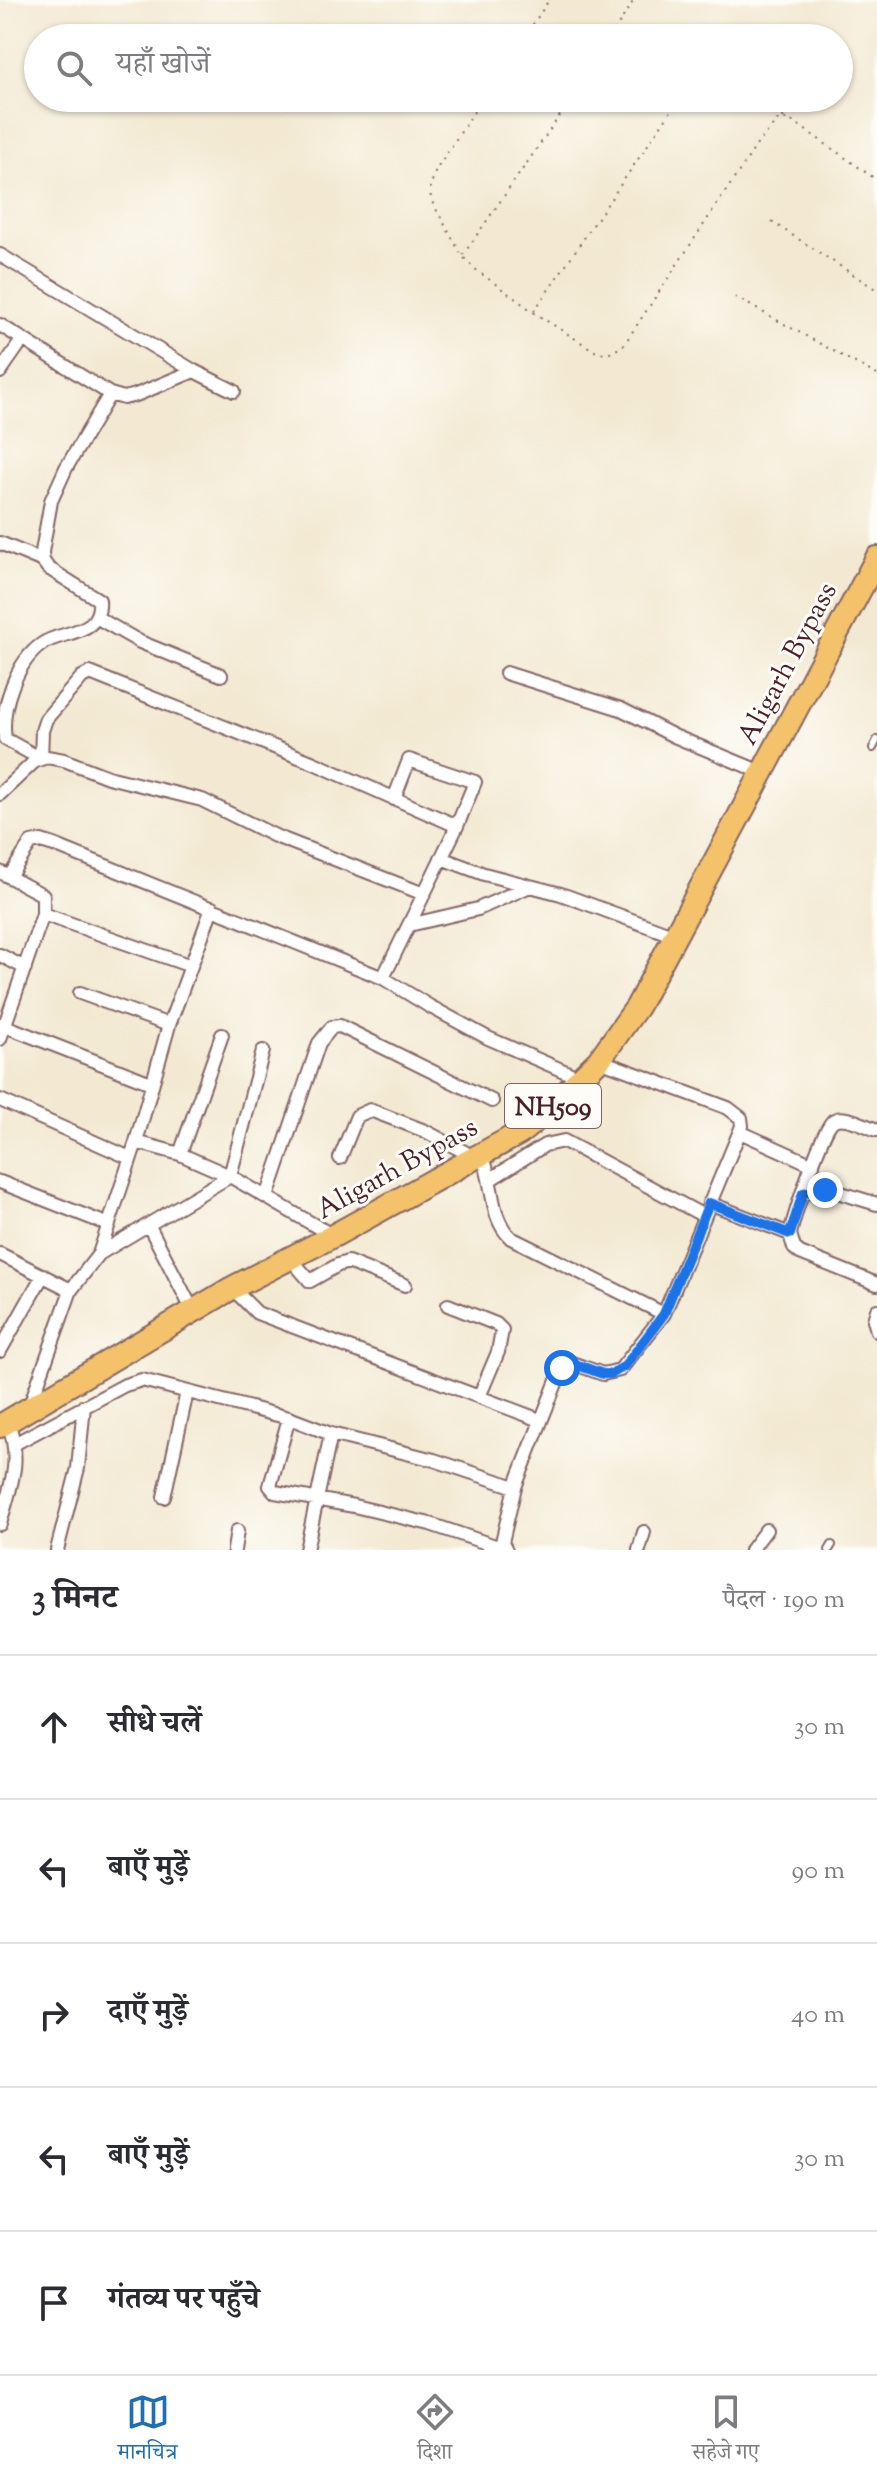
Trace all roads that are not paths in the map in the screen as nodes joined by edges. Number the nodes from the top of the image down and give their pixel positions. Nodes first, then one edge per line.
1 (0, 255) edge
2 (0, 325) edge
3 (23, 339) junction
4 (194, 371) junction
5 (0, 372) edge
6 (234, 391) dead end
7 (110, 394) junction
8 (0, 543) edge
9 (877, 559) edge
10 (43, 561) junction
11 (96, 617) junction
12 (506, 673) dead end
13 (221, 675) dead end
14 (877, 740) edge
15 (873, 748) dead end
16 (41, 759) junction
17 (761, 772) junction
18 (0, 794) edge
19 (394, 799) junction
20 (457, 826) junction
21 (441, 858) junction
22 (5, 874) edge
23 (530, 886) junction
24 (424, 894) junction
25 (212, 908) junction
26 (43, 914) junction
27 (409, 925) junction
28 (675, 936) junction
29 (0, 955) edge
30 (191, 966) junction
31 (25, 968) junction
32 (383, 978) junction
33 (80, 993) dead end
34 (169, 1025) junction
35 (2, 1029) edge
36 (222, 1035) dead end
37 (263, 1051) dead end
38 (599, 1060) junction
39 (580, 1078) junction
40 (151, 1083) junction
41 (0, 1100) edge
42 (492, 1101) dead end
43 (877, 1130) edge
44 (740, 1132) junction
45 (136, 1142) junction
46 (180, 1154) junction
47 (130, 1158) junction
48 (340, 1158) dead end
49 (484, 1165) junction
50 (813, 1165) junction
51 (230, 1176) junction
52 (0, 1182) edge
53 (803, 1193) junction
54 (267, 1197) junction
55 (709, 1203) junction
56 (877, 1204) edge
57 (704, 1216) junction
58 (109, 1225) junction
59 (149, 1226) junction
60 (790, 1234) junction
61 (333, 1236) junction
62 (0, 1254) edge
63 (99, 1254) junction
64 (293, 1264) junction
65 (43, 1275) junction
66 (877, 1284) edge
67 (405, 1285) dead end
68 (232, 1288) junction
69 (71, 1290) junction
70 (448, 1305) dead end
71 (877, 1310) edge
72 (193, 1311) junction
73 (664, 1314) junction
74 (877, 1331) edge
75 (0, 1351) edge
76 (187, 1392) junction
77 (479, 1397) junction
78 (30, 1405) junction
79 (84, 1406) junction
80 (289, 1418) junction
81 (540, 1420) junction
82 (10, 1431) edge
83 (331, 1434) junction
84 (515, 1487) junction
85 (164, 1497) dead end
86 (317, 1501) junction
87 (0, 1524) edge
88 (766, 1530) dead end
89 (237, 1531) dead end
90 (644, 1532) dead end
91 (57, 1550) edge
92 (234, 1550) edge
93 (306, 1550) edge
94 (505, 1550) edge
95 (639, 1550) edge
96 (751, 1550) edge

1 - 4 street
2 - 3 street
3 - 5 street
3 - 7 street
4 - 6 street
4 - 7 street
7 - 10 street
8 - 10 street
9 - 17 highway, Aligarh Bypass / NH509
10 - 11 street
11 - 13 street
11 - 16 street
12 - 17 street
14 - 15 lane
16 - 18 street
16 - 19 street
16 - 24 street
17 - 28 highway, Aligarh Bypass / NH509
19 - 20 street
19 - 20 street
20 - 21 street
21 - 23 street
21 - 24 street
22 - 25 street
22 - 26 street
23 - 27 street
23 - 28 street
24 - 27 street
25 - 30 street
25 - 32 street
26 - 30 street
26 - 31 street
27 - 32 street
28 - 38 highway, Aligarh Bypass / NH509
29 - 31 street
30 - 34 street
31 - 35 street
32 - 39 street
33 - 34 street
34 - 40 street
35 - 40 street
36 - 46 street
37 - 51 street
38 - 39 highway, Aligarh Bypass / NH509
38 - 44 street
39 - 49 highway, Aligarh Bypass / NH509
40 - 45 street
41 - 47 street
42 - 54 street
43 - 50 street
44 - 50 street
44 - 55 street
45 - 46 street
45 - 47 street
46 - 51 street
47 - 58 street
48 - 49 street
49 - 57 street
49 - 61 highway, Aligarh Bypass / NH509
49 - 73 street
50 - 53 street
51 - 54 street
51 - 59 street
52 - 58 street
53 - 56 street
53 - 60 street
54 - 61 street
55 - 57 street
55 - 60 street
57 - 73 street
58 - 63 street
59 - 63 street
59 - 72 street
60 - 66 street
61 - 64 highway, Aligarh Bypass / NH509
62 - 65 street
63 - 69 street
64 - 67 street
64 - 68 highway, Aligarh Bypass / NH509
65 - 69 street
65 - 75 street
68 - 72 highway, Aligarh Bypass / NH509
68 - 77 street
69 - 78 street
70 - 77 street
71 - 74 street
72 - 78 highway, Aligarh Bypass / NH509
73 - 81 street
76 - 79 street
76 - 80 street
76 - 85 street
77 - 81 street
78 - 82 highway, Aligarh Bypass / NH509
79 - 82 street
79 - 91 street
80 - 83 street
80 - 86 street
81 - 84 street
82 - 87 street
83 - 84 street
83 - 86 street
84 - 94 street
86 - 93 street
86 - 94 street
88 - 96 street
89 - 92 street
90 - 95 street

